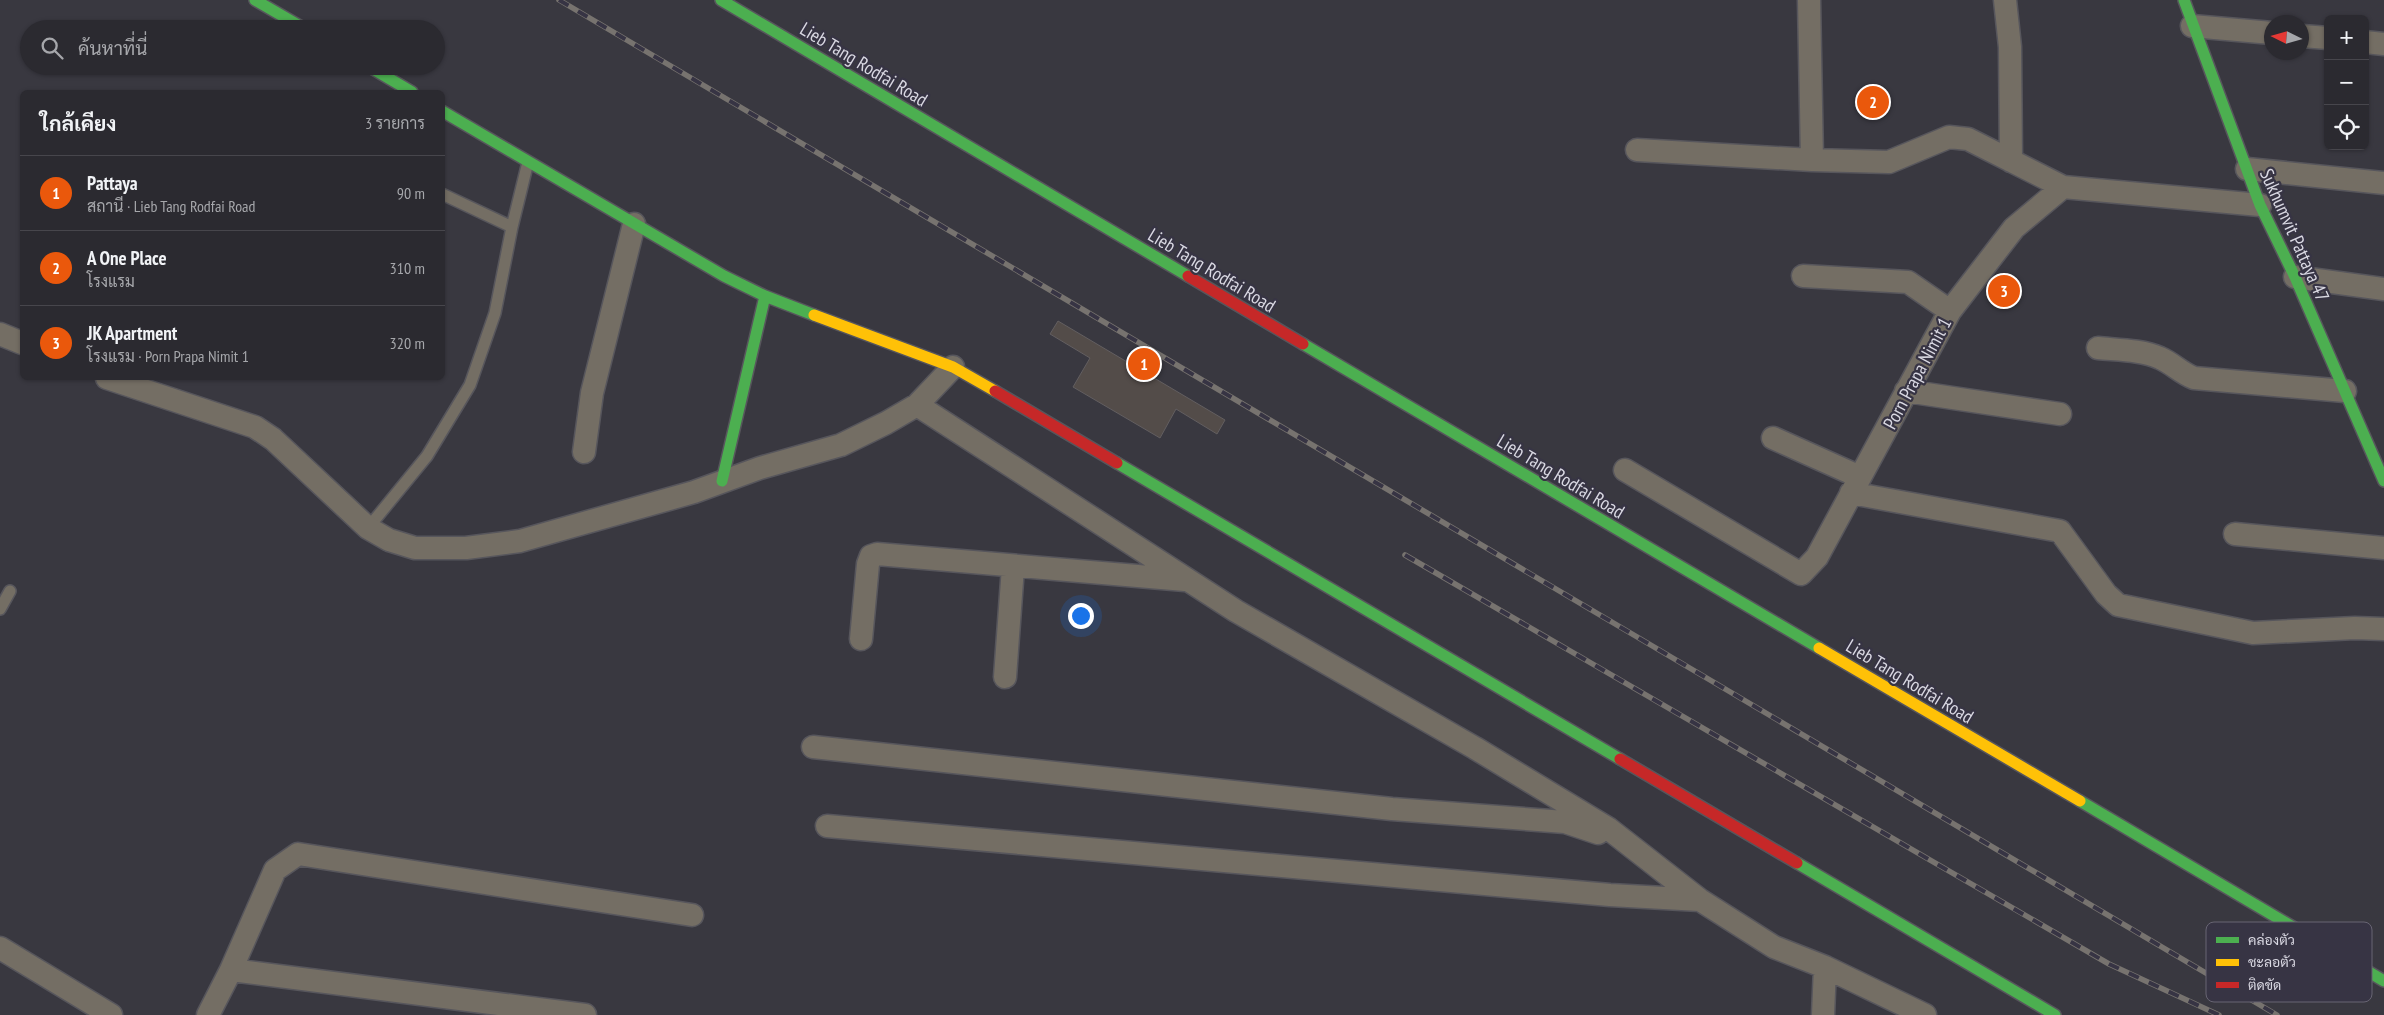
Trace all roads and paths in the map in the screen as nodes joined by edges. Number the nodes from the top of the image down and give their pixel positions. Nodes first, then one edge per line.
1 (255, 0) edge
2 (720, 0) edge
3 (1809, 0) edge
4 (2004, 0) edge
5 (2184, 0) edge
6 (289, 20) edge
7 (2192, 26) junction
8 (2264, 32) edge
9 (2309, 37) edge
10 (2324, 38) edge
11 (2369, 42) edge
12 (2384, 44) edge
13 (383, 75) edge
14 (409, 90) edge
15 (445, 113) edge
16 (1637, 150) dead end
17 (1812, 160) junction
18 (2011, 161) junction
19 (528, 162) junction
20 (2247, 169) junction
21 (2384, 183) edge
22 (2063, 187) junction
23 (445, 195) edge
24 (2260, 205) junction
25 (634, 224) junction
26 (512, 227) junction
27 (1803, 276) dead end
28 (2295, 277) junction
29 (2384, 289) edge
30 (765, 296) junction
31 (1950, 312) junction
32 (0, 334) edge
33 (20, 342) edge
34 (2098, 348) dead end
35 (953, 367) junction
36 (113, 380) edge
37 (1906, 391) junction
38 (2345, 391) junction
39 (917, 405) junction
40 (2060, 414) dead end
41 (1773, 438) dead end
42 (584, 452) dead end
43 (1625, 470) dead end
44 (722, 481) junction
45 (2384, 481) edge
46 (1856, 485) junction
47 (368, 528) junction
48 (2235, 534) dead end
49 (2384, 548) edge
50 (1013, 567) junction
51 (1188, 581) junction
52 (10, 592) dead end
53 (0, 610) edge
54 (2384, 629) edge
55 (860, 639) dead end
56 (1005, 677) dead end
57 (813, 747) dead end
58 (827, 826) dead end
59 (1682, 885) junction
60 (1700, 900) junction
61 (692, 915) dead end
62 (2284, 922) edge
63 (0, 948) edge
64 (1824, 967) junction
65 (231, 970) junction
66 (2372, 974) edge
67 (2384, 981) edge
68 (111, 1015) edge
69 (208, 1015) edge
70 (585, 1015) edge
71 (1823, 1015) edge
72 (1925, 1015) edge
73 (2054, 1015) edge

1 - 6 street
2 - 62 street, Lieb Tang Rodfai Road
3 - 17 street
4 - 18 street
5 - 7 street, Sukhumvit Pattaya 47
7 - 8 street
7 - 20 street, Sukhumvit Pattaya 47
9 - 10 street
11 - 12 street
13 - 14 street
15 - 19 street
16 - 17 street
17 - 18 street
18 - 22 street
19 - 25 street
19 - 26 lane
20 - 21 street
20 - 24 street, Sukhumvit Pattaya 47
22 - 24 street
22 - 31 street, Porn Prapa Nimit 1
23 - 26 lane
24 - 28 street, Sukhumvit Pattaya 47
25 - 30 street
25 - 42 street
26 - 47 lane
27 - 31 street
28 - 29 street
28 - 38 street, Sukhumvit Pattaya 47
30 - 35 street
30 - 44 street
31 - 37 street, Porn Prapa Nimit 1
32 - 33 street
34 - 38 street
35 - 39 street
35 - 73 street
36 - 47 street
37 - 40 street
37 - 46 street, Porn Prapa Nimit 1
38 - 45 street, Sukhumvit Pattaya 47
39 - 44 street
39 - 51 street
41 - 46 street
43 - 46 street, Porn Prapa Nimit 1
44 - 47 street
46 - 54 street
48 - 49 street
50 - 51 street
50 - 55 street
50 - 56 street
51 - 59 street
52 - 53 lane
57 - 59 street
58 - 60 street
59 - 60 street
60 - 64 street
61 - 65 street
63 - 68 street
64 - 71 street
64 - 72 street
65 - 69 street
65 - 70 street
66 - 67 street, Lieb Tang Rodfai Road

